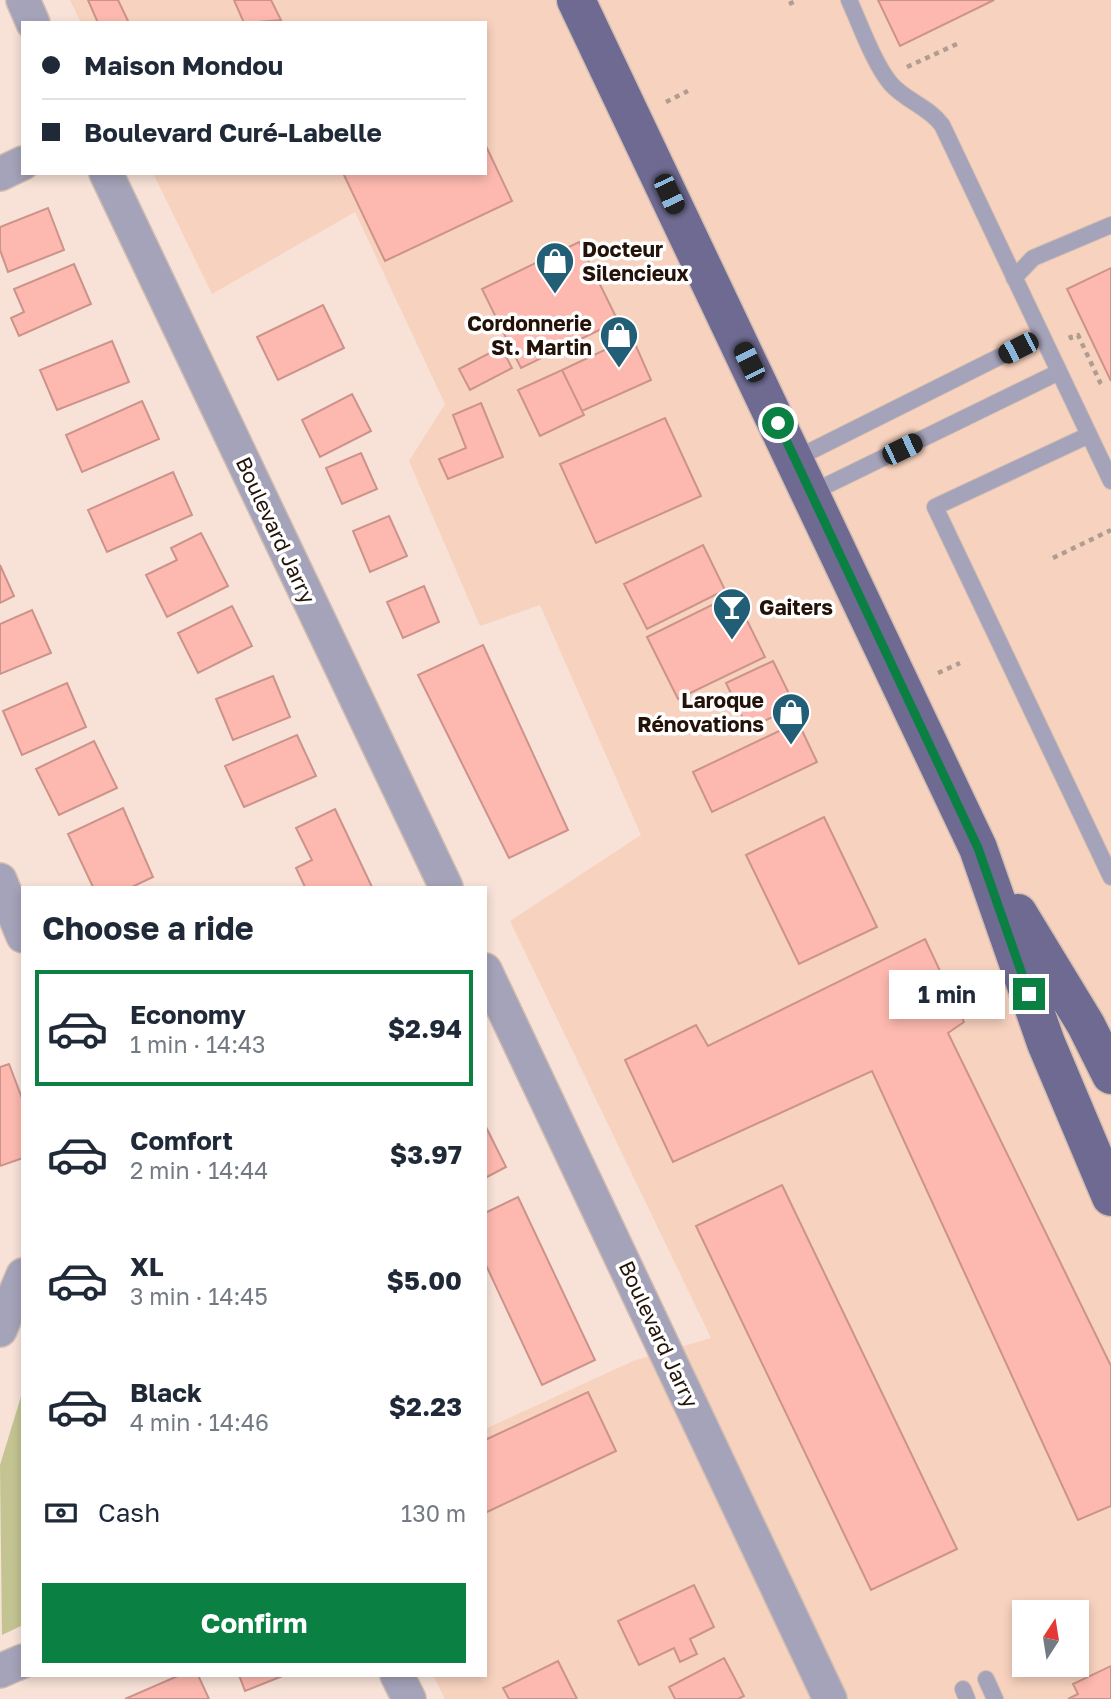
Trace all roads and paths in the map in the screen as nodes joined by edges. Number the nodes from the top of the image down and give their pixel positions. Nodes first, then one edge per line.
1 (23, 0) edge
2 (576, 0) edge
3 (798, 0) edge
4 (849, 0) edge
5 (789, 4) dead end
6 (32, 21) edge
7 (959, 43) dead end
8 (900, 57) dead end
9 (688, 91) dead end
10 (666, 102) dead end
11 (21, 164) edge
12 (0, 174) edge
13 (107, 175) edge
14 (1111, 225) edge
15 (1014, 278) junction
16 (1065, 325) dead end
17 (1041, 336) junction
18 (1059, 372) junction
19 (1097, 392) dead end
20 (1089, 435) junction
21 (795, 459) junction
22 (1111, 481) edge
23 (811, 493) junction
24 (1111, 530) edge
25 (1053, 558) dead end
26 (960, 663) dead end
27 (938, 673) dead end
28 (978, 848) junction
29 (1111, 877) edge
30 (0, 880) edge
31 (446, 886) edge
32 (21, 931) edge
33 (487, 974) edge
34 (1111, 1074) edge
35 (1111, 1197) edge
36 (21, 1280) edge
37 (0, 1330) edge
38 (21, 1662) edge
39 (0, 1671) edge
40 (398, 1677) edge
41 (986, 1679) dead end
42 (409, 1699) edge
43 (830, 1699) edge
44 (995, 1699) edge

1 - 6 street
2 - 21 main road
3 - 5 path
4 - 15 lane
7 - 8 path
9 - 10 path
11 - 12 street
13 - 31 street, Boulevard Jarry
14 - 15 lane
15 - 17 lane
16 - 19 path
17 - 18 lane
17 - 21 lane
18 - 20 lane
18 - 23 lane
20 - 22 lane
20 - 29 lane
21 - 23 main road
23 - 28 main road
24 - 25 path
26 - 27 path
28 - 34 main road
28 - 35 main road
30 - 32 street
33 - 43 street, Boulevard Jarry
36 - 37 street
38 - 39 street
40 - 42 street
41 - 44 lane

